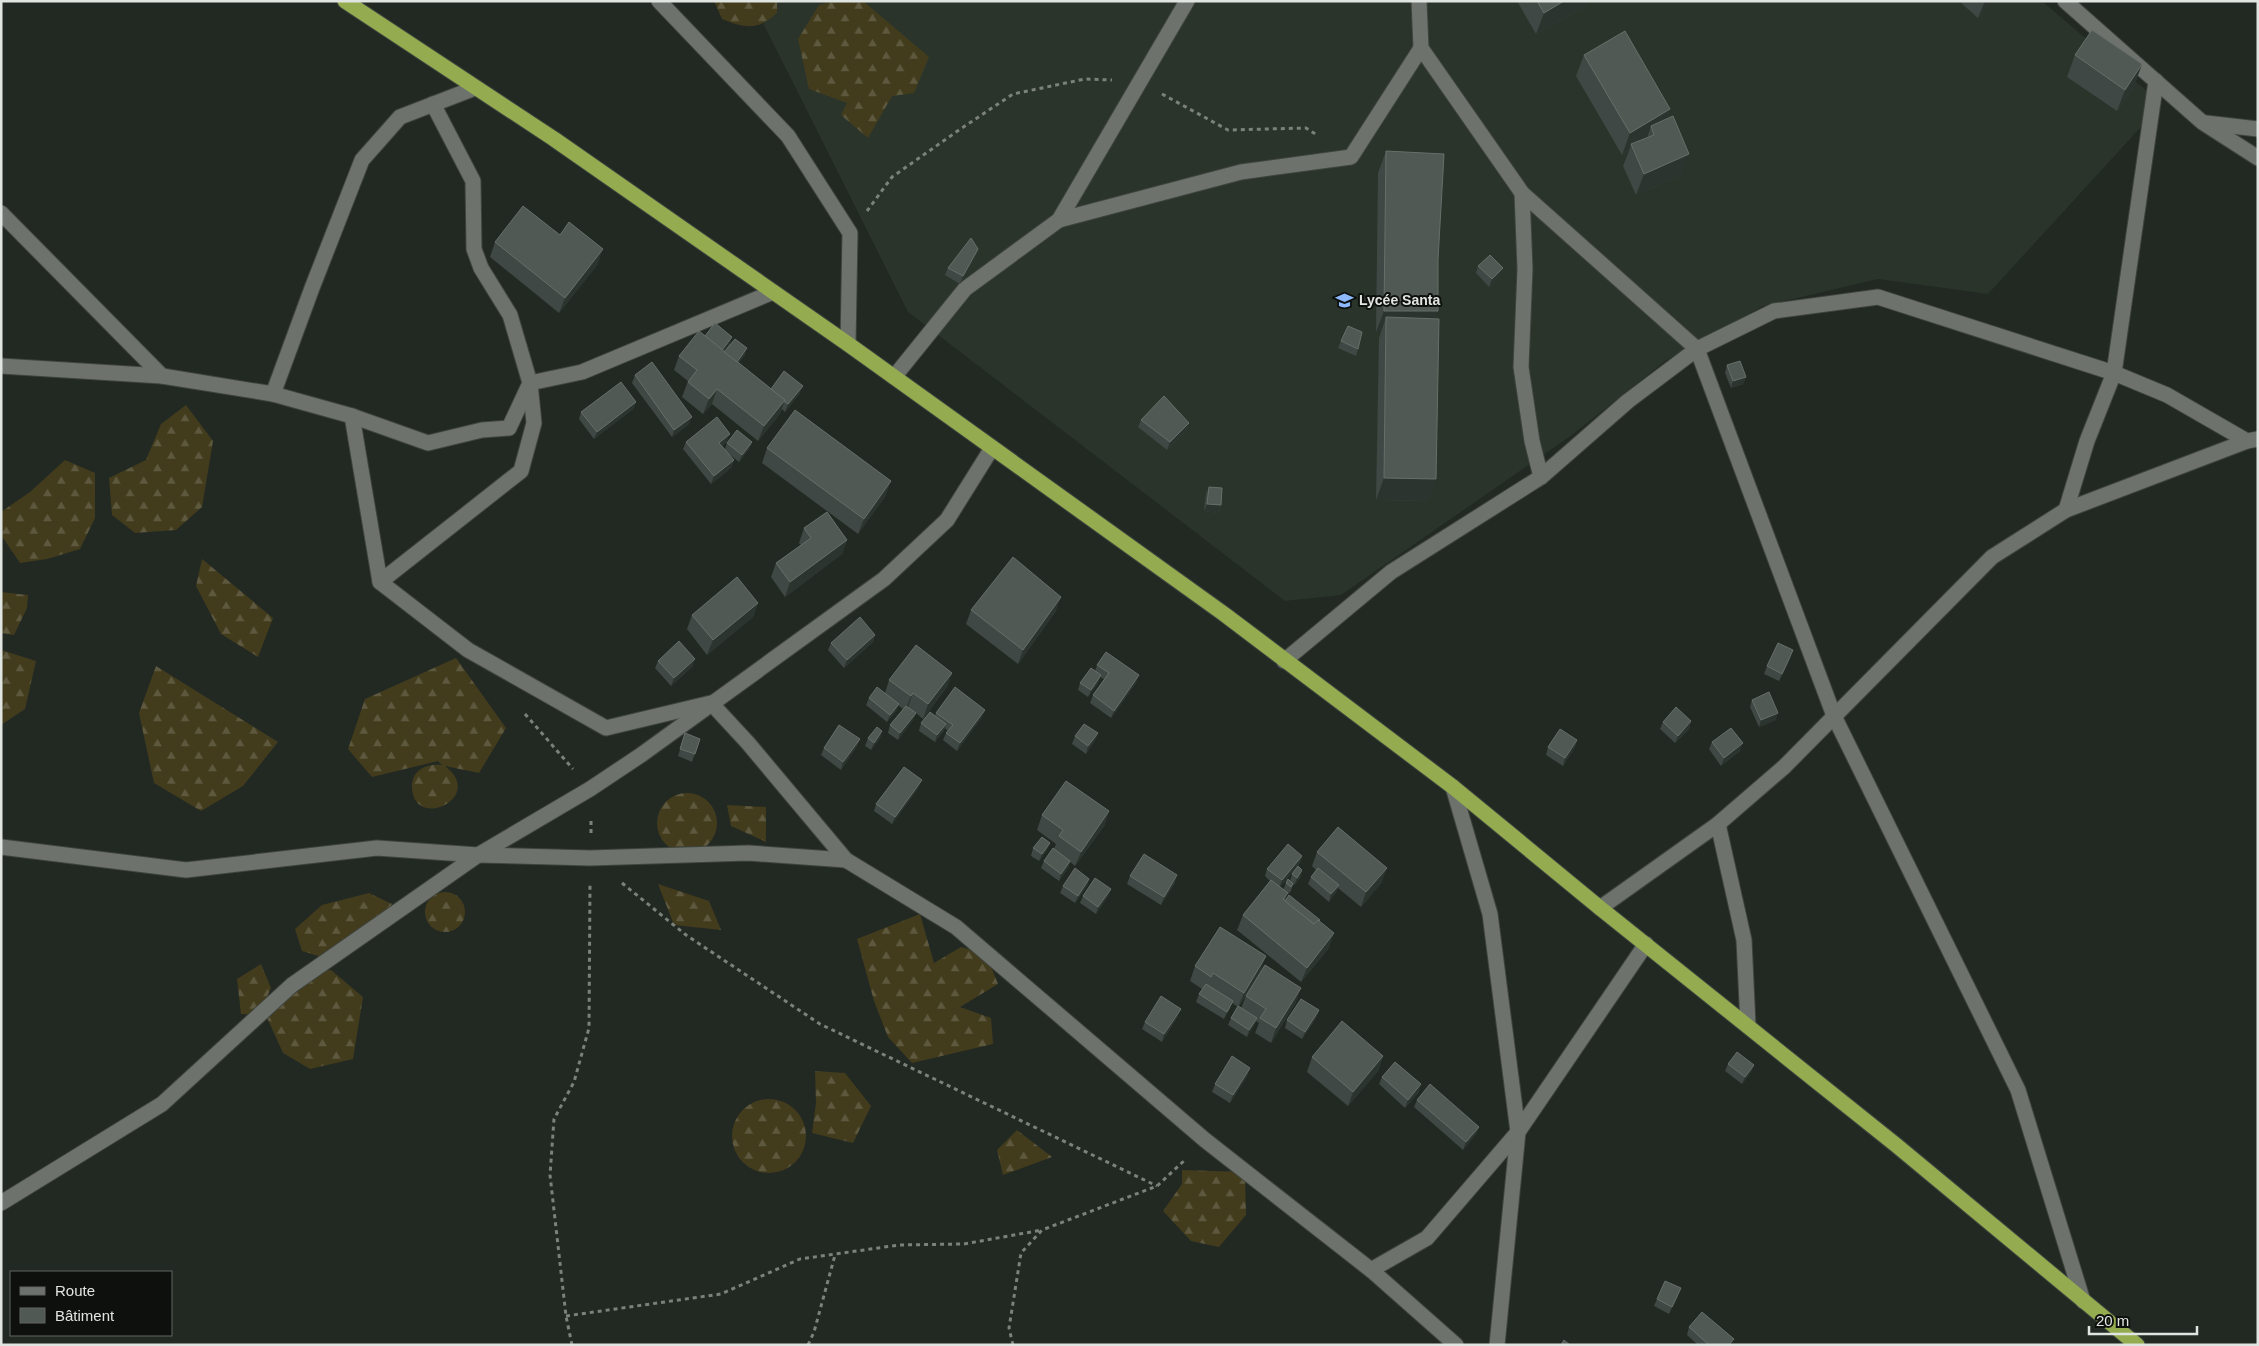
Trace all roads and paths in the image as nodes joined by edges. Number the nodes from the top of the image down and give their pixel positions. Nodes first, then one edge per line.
1 (345, 1) edge
2 (659, 1) edge
3 (1186, 1) edge
4 (1419, 1) edge
5 (2069, 3) edge
6 (1421, 48) junction
7 (2156, 82) junction
8 (475, 88) junction
9 (433, 104) junction
10 (2202, 122) junction
11 (2258, 129) edge
12 (2258, 158) edge
13 (1522, 193) junction
14 (1, 213) edge
15 (1059, 220) junction
16 (773, 292) junction
17 (848, 344) junction
18 (1697, 349) junction
19 (1, 366) edge
20 (2114, 373) junction
21 (162, 376) junction
22 (894, 377) junction
23 (530, 383) junction
24 (273, 394) junction
25 (352, 416) junction
26 (2252, 440) edge
27 (992, 448) junction
28 (1541, 477) junction
29 (2066, 510) junction
30 (380, 582) junction
31 (1284, 661) junction
32 (711, 703) junction
33 (520, 708) dead end
34 (1834, 716) junction
35 (1453, 786) junction
36 (590, 789) junction
37 (1718, 824) junction
38 (1, 848) edge
39 (478, 855) junction
40 (590, 858) junction
41 (846, 860) junction
42 (1600, 908) junction
43 (1646, 944) junction
44 (1748, 1025) junction
45 (1518, 1132) junction
46 (1205, 1140) junction
47 (1157, 1186) junction
48 (1, 1203) edge
49 (1042, 1230) junction
50 (836, 1254) junction
51 (1370, 1270) junction
52 (2083, 1301) junction
53 (566, 1316) junction
54 (572, 1345) edge
55 (808, 1345) edge
56 (1013, 1345) edge
57 (1456, 1345) edge
58 (1497, 1345) edge
59 (2137, 1345) edge

1 - 8 highway
2 - 17 street
3 - 15 street
4 - 6 street
5 - 7 street
6 - 13 street
6 - 15 street
7 - 10 street
7 - 20 street
8 - 9 street
8 - 16 highway
9 - 23 street
9 - 24 street
10 - 11 street
10 - 12 street
13 - 18 street
13 - 28 street
14 - 21 street
15 - 22 street
16 - 17 highway
16 - 23 street
17 - 22 highway
18 - 20 street
18 - 28 street
18 - 34 street
19 - 21 street
20 - 26 street
20 - 29 street
21 - 24 street
22 - 27 highway
23 - 25 street
23 - 30 street
24 - 25 street
25 - 30 street
26 - 29 street
27 - 31 highway
27 - 32 street
28 - 31 street
29 - 34 street
30 - 32 street
31 - 35 highway
32 - 36 street
32 - 41 street
33 - 36 path
34 - 37 street
34 - 52 street
35 - 42 highway
35 - 45 street
36 - 39 street
36 - 40 path
37 - 42 street
37 - 44 street
38 - 39 street
39 - 40 street
39 - 48 street
40 - 41 street
40 - 47 path
40 - 53 path
41 - 46 street
42 - 43 highway
43 - 44 highway
43 - 45 street
44 - 52 highway
45 - 51 street
45 - 58 street
46 - 47 path
46 - 51 street
47 - 49 path
49 - 50 path
49 - 56 path
50 - 53 path
50 - 55 path
51 - 57 street
52 - 59 highway
53 - 54 path

